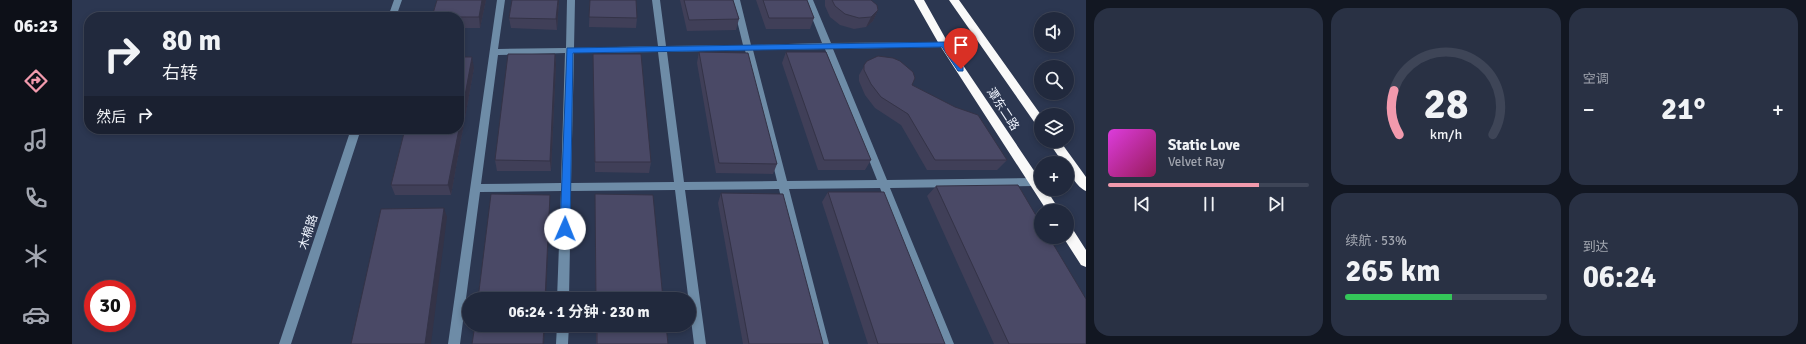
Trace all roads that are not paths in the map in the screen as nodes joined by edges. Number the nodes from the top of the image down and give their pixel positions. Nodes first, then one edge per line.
1 (398, 0) edge
2 (501, 0) edge
3 (570, 0) edge
4 (656, 0) edge
5 (736, 0) edge
6 (809, 0) edge
7 (919, 0) edge
8 (954, 0) edge
9 (394, 12) edge
10 (944, 44) junction
11 (827, 45) junction
12 (748, 47) junction
13 (662, 48) junction
14 (569, 50) junction
15 (494, 52) junction
16 (1034, 113) edge
17 (354, 134) edge
18 (1059, 148) edge
19 (1034, 182) joint
20 (782, 184) junction
21 (883, 184) junction
22 (680, 186) junction
23 (1086, 186) edge
24 (566, 187) junction
25 (476, 188) junction
26 (1074, 243) edge
27 (1086, 261) edge
28 (563, 292) edge
29 (563, 332) edge
30 (285, 344) edge
31 (454, 344) edge
32 (562, 344) edge
33 (700, 344) edge
34 (823, 344) edge
35 (948, 344) edge

1 - 9 street
2 - 15 street
3 - 14 street
4 - 13 street
5 - 12 street
6 - 11 street
7 - 10 highway, 潭东二路
8 - 16 highway, 潭东二路
10 - 11 street
10 - 19 highway, 潭东二路
11 - 12 street
11 - 21 street
12 - 13 street
12 - 20 street
13 - 14 street
13 - 22 street
14 - 15 street
14 - 24 street
15 - 25 street
17 - 30 street, 木棉路
18 - 23 highway
19 - 21 street
20 - 21 street
20 - 22 street
20 - 34 street
21 - 35 street
22 - 24 street
22 - 33 street
24 - 25 street
24 - 28 street
25 - 31 street
26 - 27 highway
29 - 32 street

